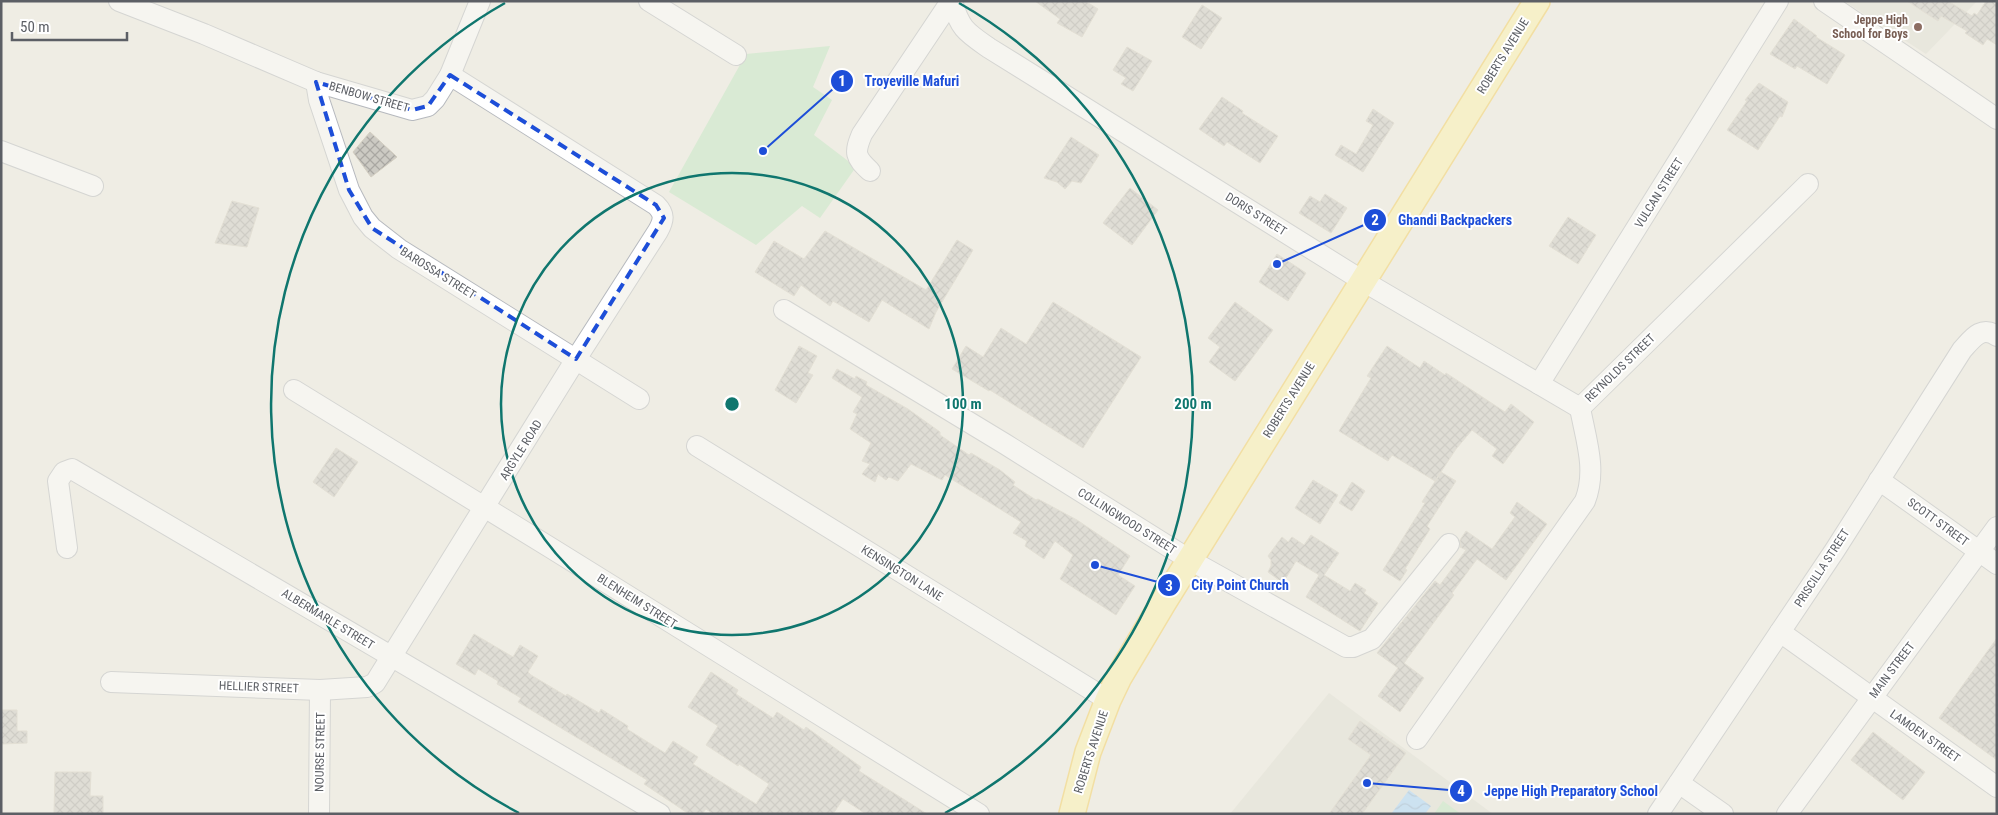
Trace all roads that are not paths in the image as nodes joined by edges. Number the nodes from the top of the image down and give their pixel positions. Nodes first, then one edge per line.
1 (119, 1) edge
2 (480, 1) edge
3 (649, 1) edge
4 (952, 1) edge
5 (1778, 1) edge
6 (1824, 1) edge
7 (1535, 2) edge
8 (736, 56) dead end
9 (450, 75) junction
10 (316, 82) junction
11 (1997, 119) edge
12 (1, 151) edge
13 (870, 171) dead end
14 (1808, 184) dead end
15 (93, 186) dead end
16 (1363, 281) junction
17 (784, 310) dead end
18 (1994, 334) edge
19 (576, 359) junction
20 (1539, 384) junction
21 (294, 390) dead end
22 (639, 399) dead end
23 (1580, 408) junction
24 (697, 446) dead end
25 (1879, 480) junction
26 (485, 508) junction
27 (1997, 528) edge
28 (1449, 544) dead end
29 (67, 548) dead end
30 (1980, 552) junction
31 (1190, 560) junction
32 (1997, 564) edge
33 (1780, 632) junction
34 (392, 656) junction
35 (111, 682) dead end
36 (320, 690) junction
37 (1871, 698) junction
38 (1108, 700) junction
39 (1418, 739) dead end
40 (1679, 783) junction
41 (1997, 787) edge
42 (319, 814) edge
43 (660, 814) edge
44 (979, 814) edge
45 (1072, 814) edge
46 (1658, 814) edge
47 (1723, 814) edge
48 (1787, 814) edge

1 - 10 street, BENBOW STREET
2 - 9 street, BENBOW STREET
3 - 8 street
4 - 13 street
4 - 16 street, DORIS STREET
5 - 20 street, VULCAN STREET
6 - 11 street
7 - 16 main road, ROBERTS AVENUE
9 - 10 street, BENBOW STREET
9 - 19 street, ARGYLE ROAD
10 - 19 street, BAROSSA STREET
12 - 15 street
14 - 23 street, REYNOLDS STREET
16 - 20 street, DORIS STREET
16 - 31 main road, ROBERTS AVENUE
17 - 31 street, COLLINGWOOD STREET
18 - 25 street, PRISCILLA STREET
19 - 22 street, BAROSSA STREET
19 - 26 street, ARGYLE ROAD
20 - 23 street, DORIS STREET
21 - 26 street, BLENHEIM STREET
23 - 39 street, REYNOLDS STREET
24 - 38 street, KENSINGTON LANE
25 - 30 street, SCOTT STREET
25 - 33 street, PRISCILLA STREET
26 - 34 street, ARGYLE ROAD
26 - 44 street, BLENHEIM STREET
27 - 30 street, MAIN STREET
28 - 31 street, COLLINGWOOD STREET
29 - 34 street, ALBERMARLE STREET
30 - 32 street, SCOTT STREET
30 - 37 street, MAIN STREET
31 - 38 main road, ROBERTS AVENUE
33 - 37 street, LAMOEN STREET
33 - 40 street, PRISCILLA STREET
34 - 36 street, HELLIER STREET
34 - 43 street, ALBERMARLE STREET
35 - 36 street, HELLIER STREET
36 - 42 street, NOURSE STREET
37 - 41 street, LAMOEN STREET
37 - 48 street, MAIN STREET
38 - 45 main road, ROBERTS AVENUE
40 - 46 street, PRISCILLA STREET
40 - 47 street

